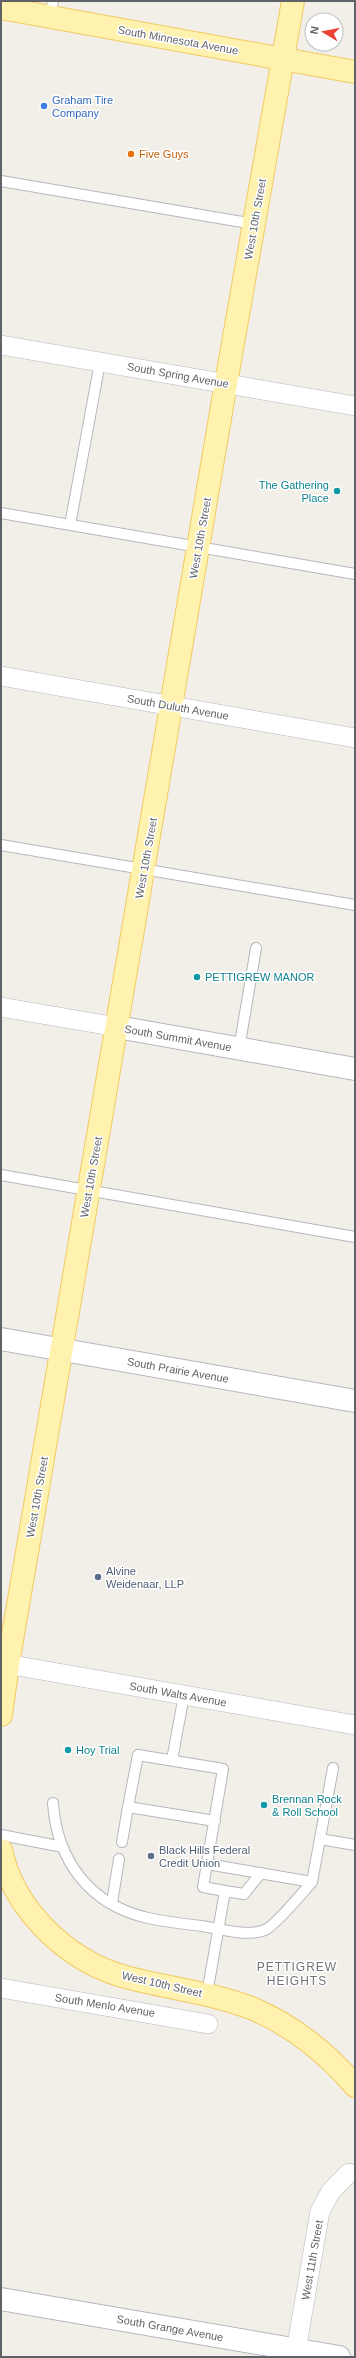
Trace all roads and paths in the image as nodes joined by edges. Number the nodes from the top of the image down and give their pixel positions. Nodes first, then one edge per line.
1 (293, 1) edge
2 (1, 8) edge
3 (52, 9) edge
4 (283, 59) junction
5 (355, 72) edge
6 (1, 181) edge
7 (254, 224) junction
8 (1, 345) edge
9 (100, 362) junction
10 (226, 382) junction
11 (355, 406) edge
12 (1, 513) edge
13 (70, 525) junction
14 (198, 547) junction
15 (355, 574) edge
16 (1, 676) edge
17 (172, 706) junction
18 (355, 738) edge
19 (1, 845) edge
20 (144, 869) junction
21 (355, 905) edge
22 (256, 948) dead end
23 (1, 1008) edge
24 (117, 1027) junction
25 (239, 1049) junction
26 (355, 1069) edge
27 (1, 1175) edge
28 (89, 1190) junction
29 (355, 1237) edge
30 (1, 1339) edge
31 (62, 1349) junction
32 (355, 1401) edge
33 (4, 1664) edge
34 (1, 1692) edge
35 (184, 1695) junction
36 (1, 1715) edge
37 (355, 1725) edge
38 (172, 1760) junction
39 (333, 1768) dead end
40 (53, 1803) dead end
41 (128, 1807) junction
42 (215, 1821) junction
43 (1, 1835) edge
44 (320, 1838) junction
45 (122, 1842) dead end
46 (355, 1845) edge
47 (63, 1847) junction
48 (1, 1850) edge
49 (120, 1859) dead end
50 (207, 1864) junction
51 (261, 1873) junction
52 (312, 1882) junction
53 (225, 1891) junction
54 (112, 1903) junction
55 (218, 1929) junction
56 (1, 1988) edge
57 (208, 1994) junction
58 (208, 2024) dead end
59 (355, 2086) edge
60 (349, 2172) dead end
61 (1, 2299) edge
62 (296, 2353) edge
63 (339, 2357) edge

1 - 4 main road, West 10th Street
2 - 3 main road, South Minnesota Avenue
3 - 4 main road, South Minnesota Avenue
4 - 5 main road, South Minnesota Avenue
4 - 7 main road, West 10th Street
6 - 7 lane
7 - 10 main road, West 10th Street
8 - 9 street, South Spring Avenue
9 - 10 street, South Spring Avenue
9 - 13 lane
10 - 11 street, South Spring Avenue
10 - 14 main road, West 10th Street
12 - 13 lane
13 - 14 lane
14 - 15 lane
14 - 17 main road, West 10th Street
16 - 17 street, South Duluth Avenue
17 - 18 street, South Duluth Avenue
17 - 20 main road, West 10th Street
19 - 20 lane
20 - 21 lane
20 - 24 main road, West 10th Street
22 - 25 lane
23 - 24 street, South Summit Avenue
24 - 25 street, South Summit Avenue
24 - 28 main road, West 10th Street
25 - 26 street, South Summit Avenue
27 - 28 lane
28 - 29 lane
28 - 31 main road, West 10th Street
30 - 31 street, South Prairie Avenue
31 - 32 street, South Prairie Avenue
31 - 33 main road, West 10th Street
33 - 34 main road
33 - 35 street, South Walts Avenue
33 - 36 main road, West 10th Street
35 - 37 street, South Walts Avenue
35 - 38 lane
38 - 41 lane
38 - 42 lane
39 - 44 lane
40 - 47 lane
41 - 42 lane
41 - 45 lane
42 - 50 lane
43 - 47 lane
44 - 46 lane
44 - 52 lane
47 - 54 lane
48 - 57 main road, West 10th Street
49 - 54 lane
50 - 51 lane
50 - 53 lane
51 - 52 lane
51 - 53 lane
52 - 55 lane
53 - 55 lane
54 - 55 lane
55 - 57 lane
56 - 58 street, South Menlo Avenue
57 - 59 main road, West 10th Street
60 - 62 street, West 11th Street
61 - 62 street, South Grange Avenue
62 - 63 street, South Grange Avenue

